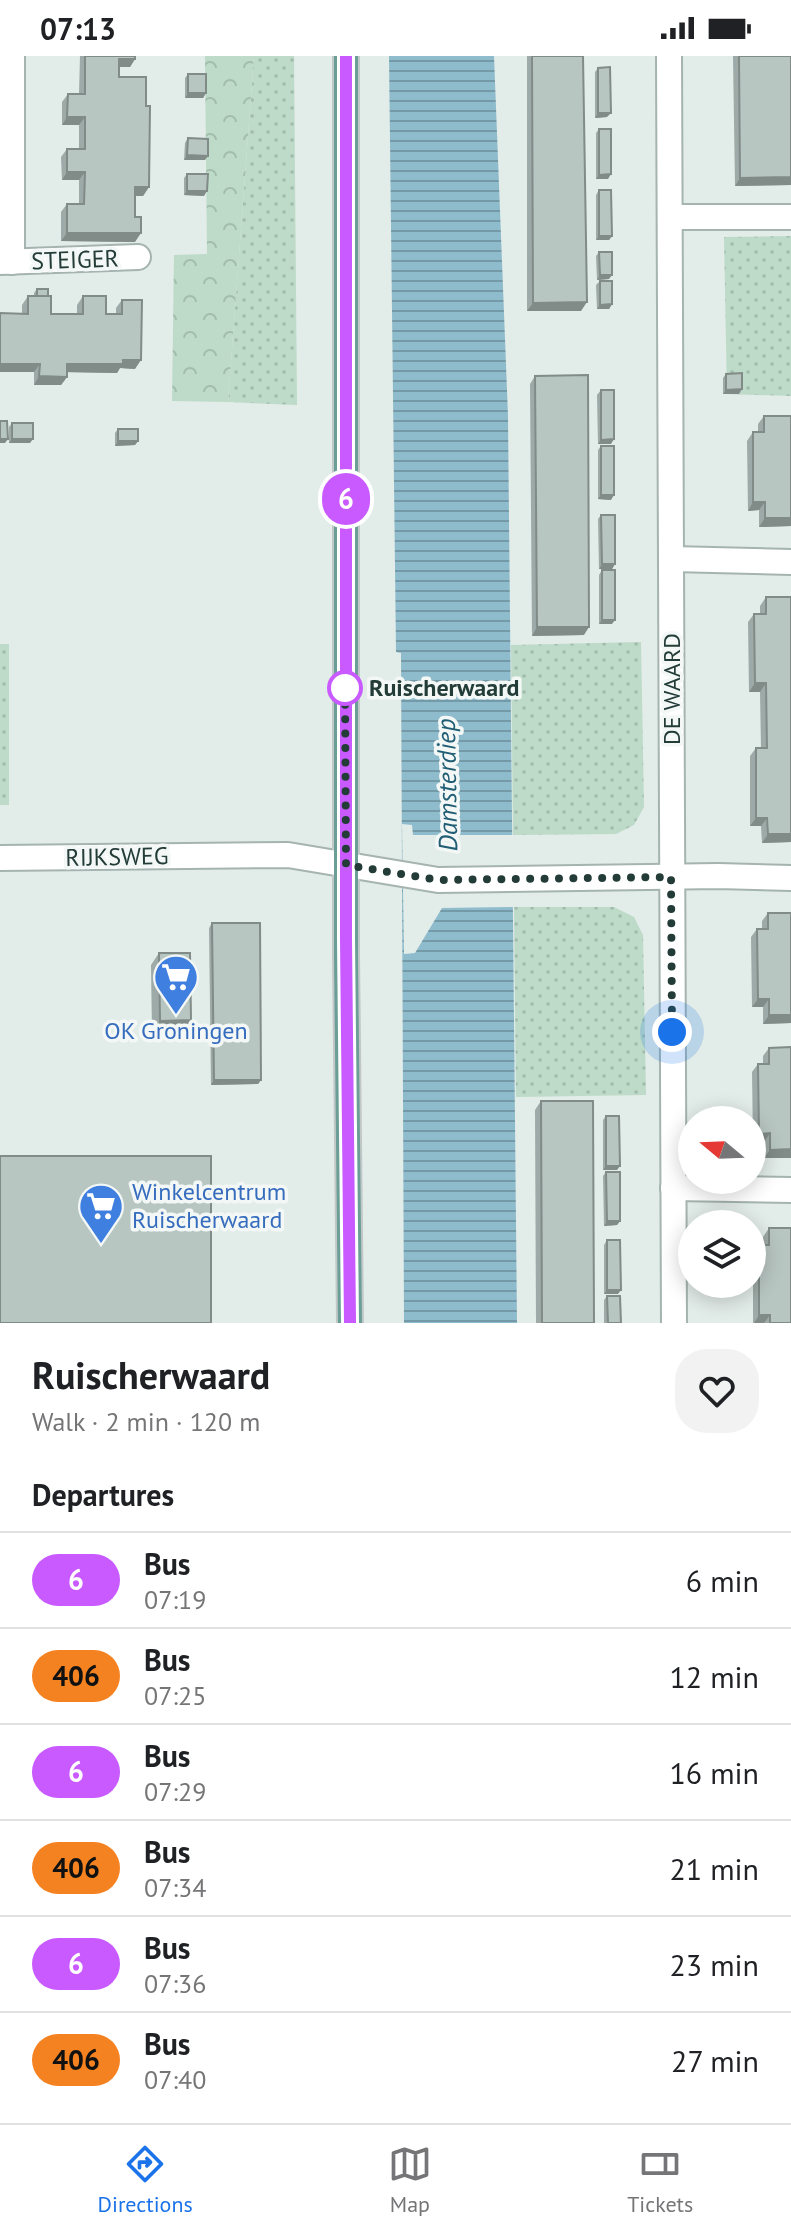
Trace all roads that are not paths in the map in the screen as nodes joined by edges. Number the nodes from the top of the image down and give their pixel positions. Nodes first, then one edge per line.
1 (12, 56) edge
2 (346, 56) edge
3 (669, 56) edge
4 (671, 217) junction
5 (791, 217) edge
6 (138, 257) dead end
7 (6, 262) edge
8 (672, 559) junction
9 (791, 562) edge
10 (0, 858) edge
11 (346, 865) junction
12 (671, 877) junction
13 (791, 878) edge
14 (673, 1188) junction
15 (791, 1190) edge
16 (350, 1323) edge
17 (674, 1323) edge

1 - 7 street, STEIGER
2 - 11 main road
3 - 4 street, DE WAARD
4 - 5 street
4 - 8 street, DE WAARD
6 - 7 street, STEIGER
8 - 9 street
8 - 12 street, DE WAARD
10 - 11 street, RIJKSWEG
11 - 12 street, RIJKSWEG
11 - 16 main road
12 - 13 street
12 - 14 street, DE WAARD
14 - 15 street
14 - 17 street, DE WAARD

